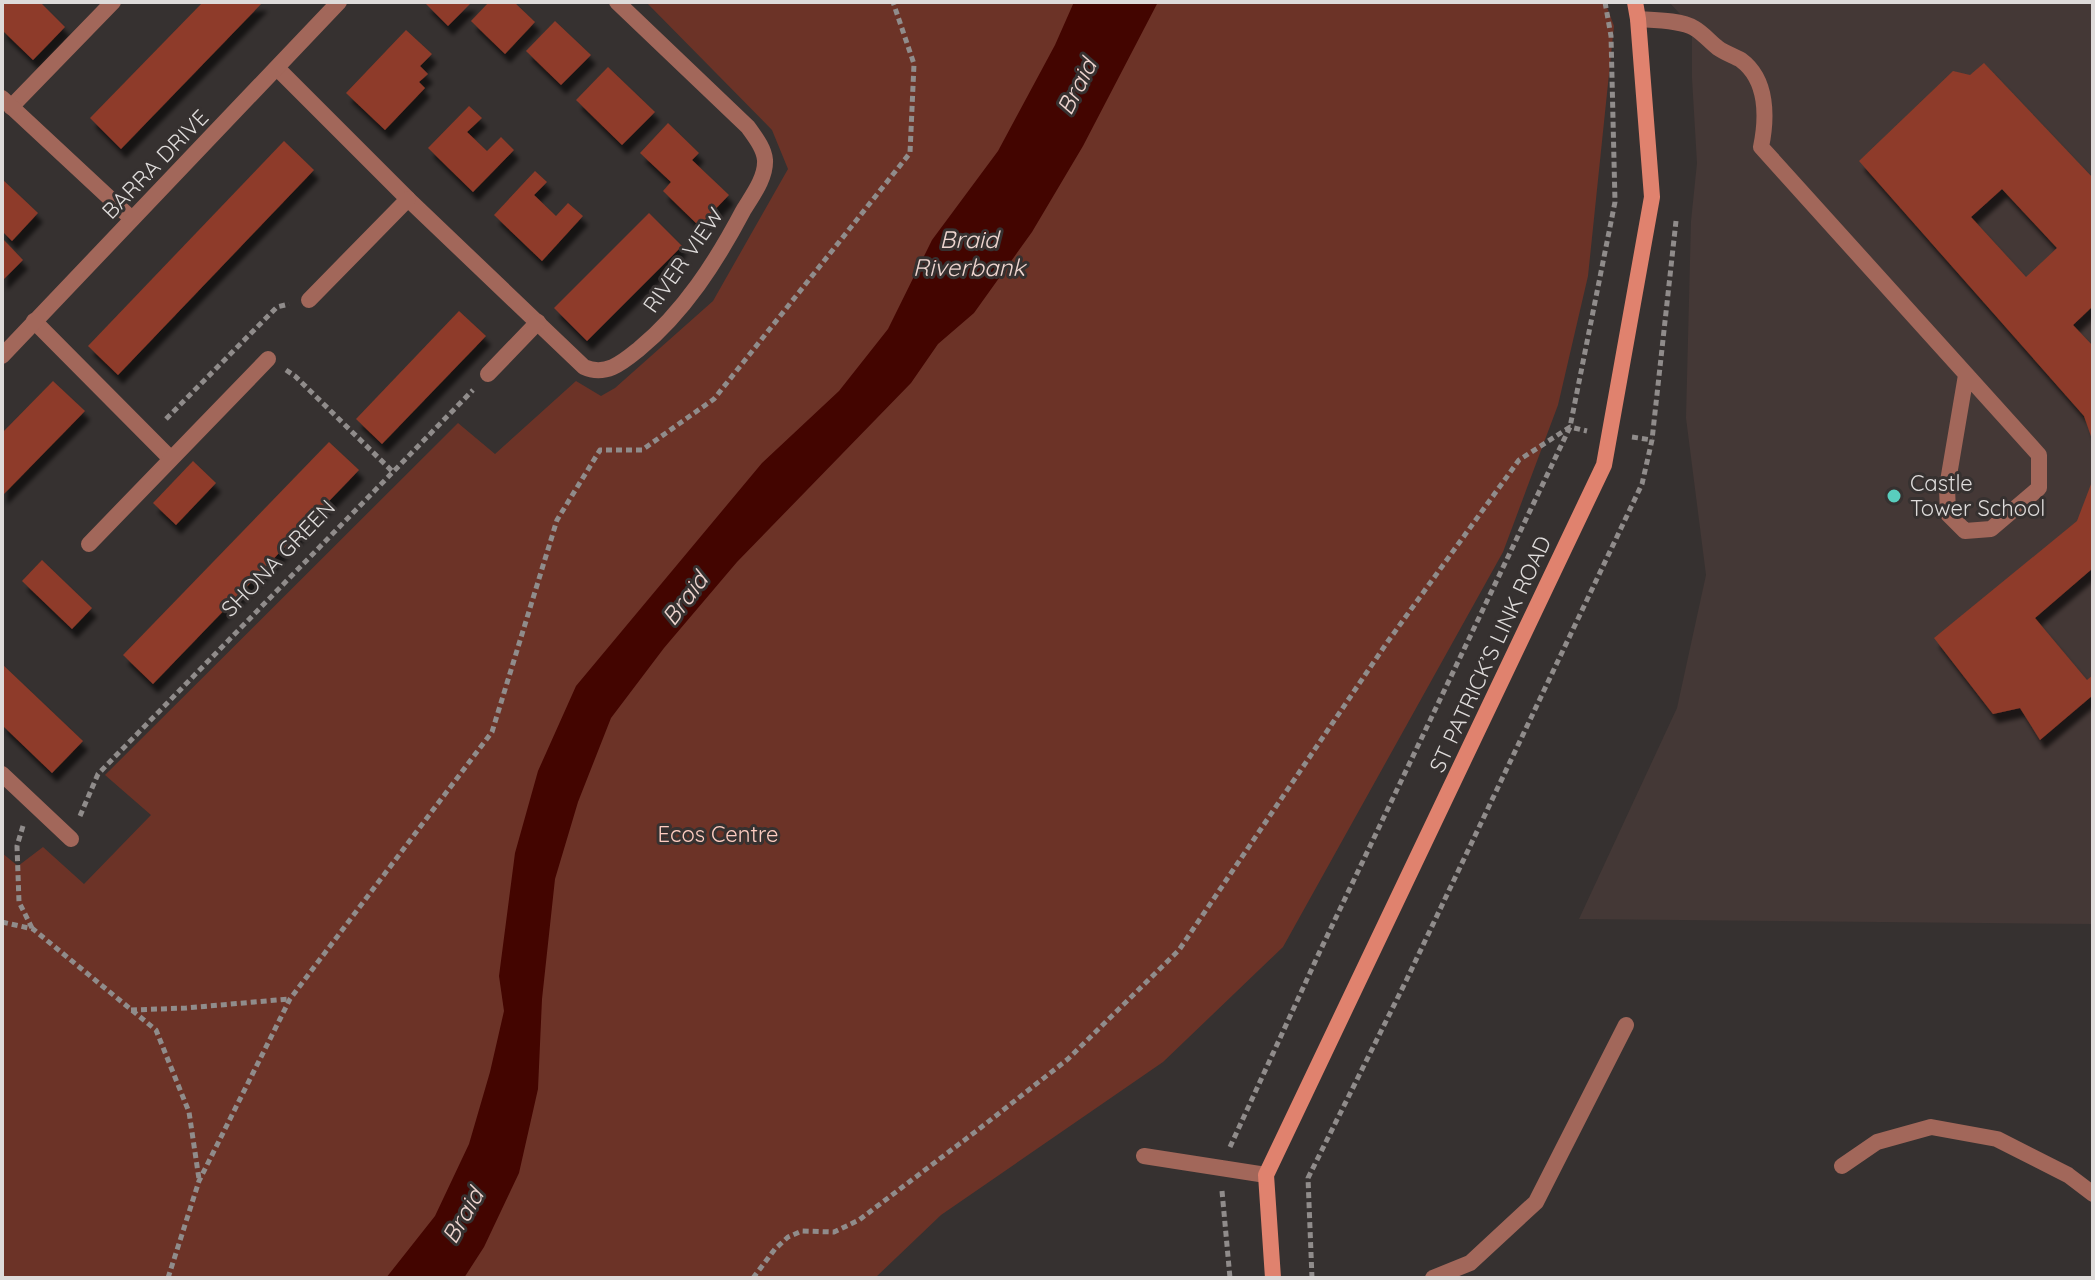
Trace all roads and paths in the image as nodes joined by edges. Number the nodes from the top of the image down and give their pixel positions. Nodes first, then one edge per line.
1 (113, 2) edge
2 (339, 2) edge
3 (617, 2) edge
4 (893, 2) edge
5 (1605, 2) edge
6 (1637, 10) edge
7 (277, 68) junction
8 (7, 103) edge
9 (408, 199) junction
10 (132, 219) junction
11 (309, 300) joint
12 (34, 321) junction
13 (538, 322) junction
14 (253, 331) junction
15 (2, 356) edge
16 (268, 359) junction
17 (488, 374) joint
18 (1966, 375) junction
19 (1570, 427) junction
20 (149, 437) junction
21 (1652, 440) dead end
22 (170, 458) junction
23 (393, 472) junction
24 (89, 544) dead end
25 (2, 774) edge
26 (31, 801) junction
27 (71, 839) joint
28 (2, 922) edge
29 (33, 929) junction
30 (290, 999) junction
31 (131, 1010) junction
32 (1626, 1025) dead end
33 (1144, 1156) dead end
34 (1842, 1166) dead end
35 (1220, 1168) junction
36 (1266, 1175) junction
37 (199, 1181) junction
38 (2093, 1194) edge
39 (168, 1278) edge
40 (753, 1278) edge
41 (1230, 1278) edge
42 (1273, 1278) edge
43 (1312, 1278) edge
44 (1433, 1278) edge

1 - 8 street
2 - 7 street, BARRA DRIVE
3 - 13 street, RIVER VIEW
4 - 30 path
5 - 19 path
6 - 18 street
6 - 36 street, ST PATRICK’S LINK ROAD
7 - 9 street, RIVER VIEW
7 - 10 street, BARRA DRIVE
8 - 10 street
9 - 11 street
9 - 13 street, RIVER VIEW
10 - 12 street, BARRA DRIVE
11 - 14 path
12 - 15 street, BARRA DRIVE
12 - 20 street
13 - 17 street
14 - 16 path
14 - 20 path
16 - 22 street
16 - 23 path
17 - 23 path, SHONA GREEN
18 - 18 street
19 - 35 path
19 - 40 path
20 - 22 street
21 - 43 path
22 - 24 street
23 - 27 path, SHONA GREEN
25 - 26 street
26 - 27 street
26 - 29 path
28 - 29 path
29 - 31 path
30 - 31 path
30 - 37 path
31 - 37 path
32 - 44 street
33 - 35 street
34 - 38 street
35 - 36 street
35 - 41 path
36 - 42 street, ST PATRICK’S LINK ROAD
37 - 39 path

